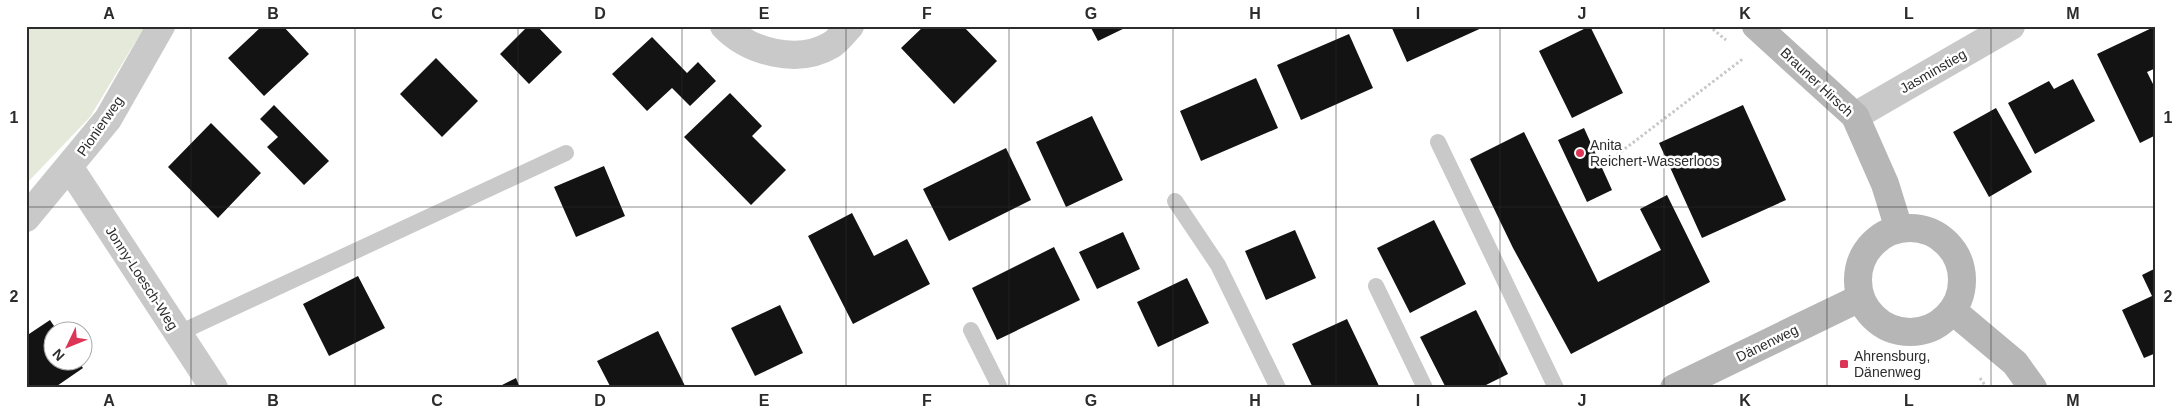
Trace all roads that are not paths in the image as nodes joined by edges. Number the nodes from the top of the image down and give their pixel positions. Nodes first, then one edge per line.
1 (161, 26) edge
2 (724, 26) edge
3 (850, 26) edge
4 (2011, 26) edge
5 (1763, 32) edge
6 (1855, 116) junction
7 (1438, 142) dead end
8 (566, 154) dead end
9 (70, 168) junction
10 (1175, 201) dead end
11 (26, 218) edge
12 (1899, 229) junction
13 (1376, 286) dead end
14 (1860, 298) junction
15 (1953, 311) junction
16 (971, 330) dead end
17 (179, 333) junction
18 (214, 388) edge
19 (1000, 388) edge
20 (1278, 388) edge
21 (1424, 388) edge
22 (1556, 388) edge
23 (1674, 388) edge
24 (2032, 388) edge

1 - 9 street, Pionierweg
2 - 3 street
4 - 6 street, Jasminstieg
5 - 6 street, Brauner Hirsch
6 - 12 street, Brauner Hirsch
7 - 22 lane
8 - 17 lane
9 - 11 street, Pionierweg
9 - 17 street, Jonny-Loesch-Weg
10 - 20 lane
12 - 14 street
12 - 15 street
13 - 21 lane
14 - 15 street
14 - 23 street, Dänenweg
15 - 24 street
16 - 19 lane
17 - 18 street, Jonny-Loesch-Weg

